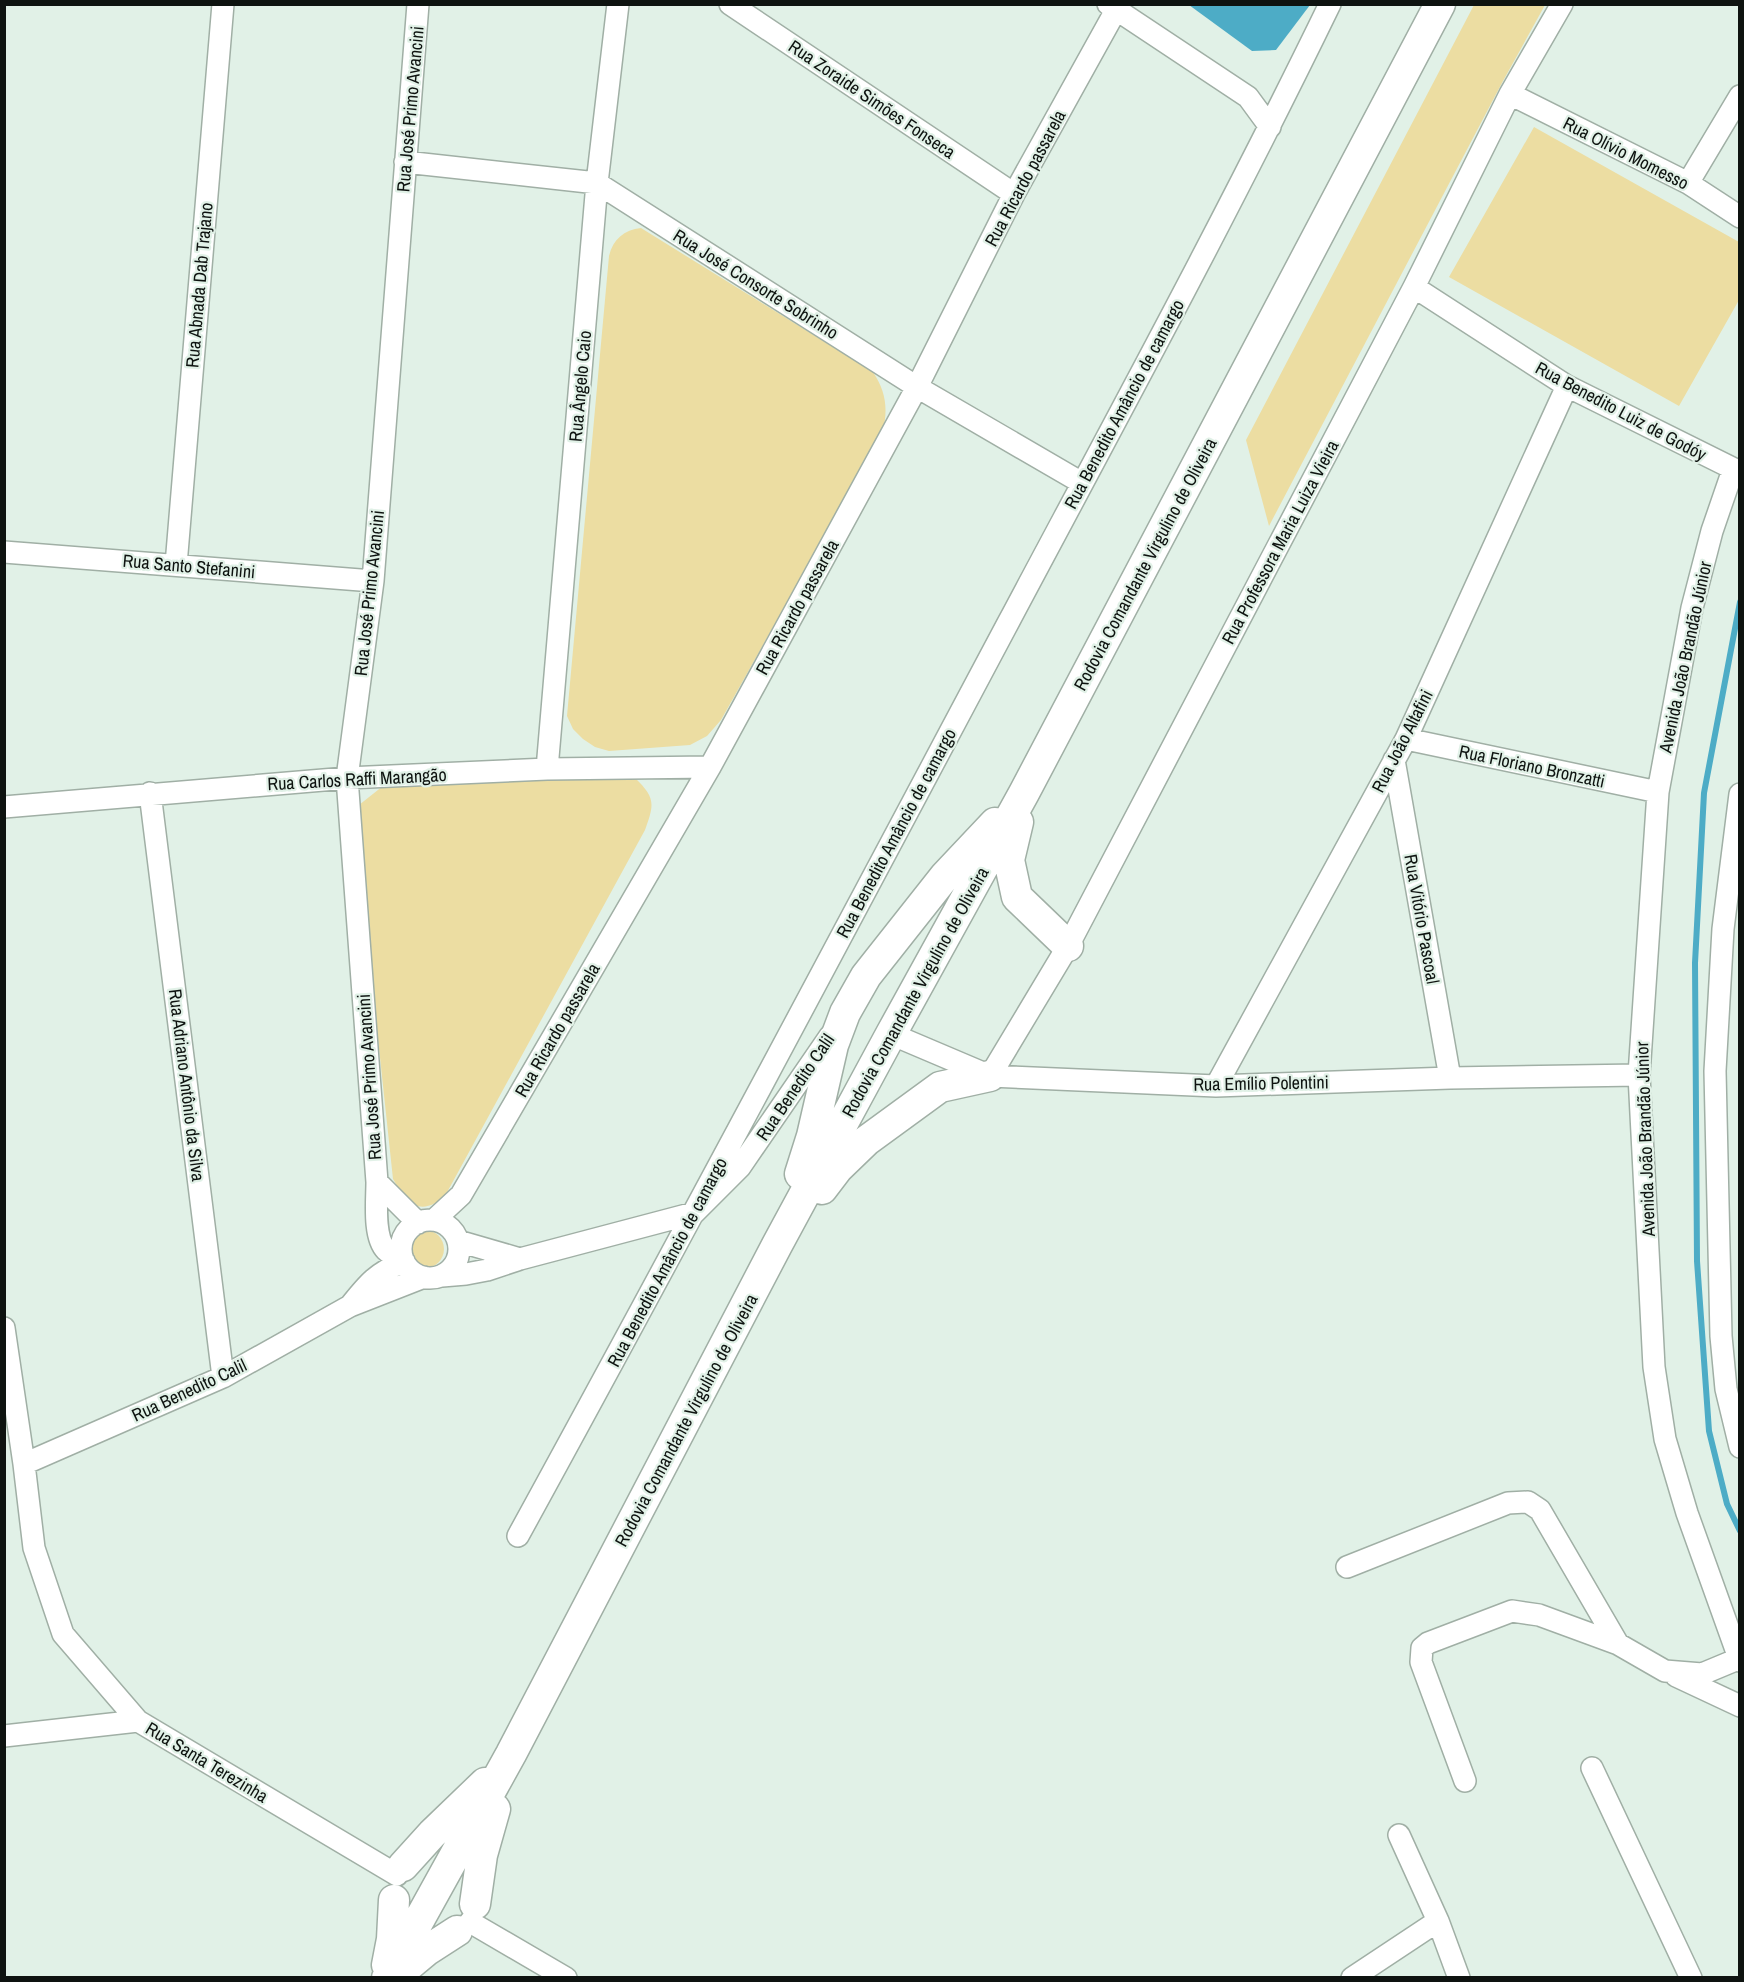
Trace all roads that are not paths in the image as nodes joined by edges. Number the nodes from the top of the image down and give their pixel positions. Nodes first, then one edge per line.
1 (223, 4) edge
2 (418, 4) edge
3 (618, 4) edge
4 (730, 4) edge
5 (1330, 4) edge
6 (1440, 4) edge
7 (1562, 4) edge
8 (1112, 7) edge
9 (1510, 94) junction
10 (1740, 96) edge
11 (1270, 127) junction
12 (405, 162) junction
13 (597, 183) junction
14 (1688, 183) junction
15 (1014, 194) junction
16 (1740, 217) edge
17 (1414, 288) junction
18 (1567, 386) junction
19 (917, 387) junction
20 (1736, 471) edge
21 (1082, 483) junction
22 (4, 552) edge
23 (176, 565) junction
24 (373, 581) junction
25 (1406, 739) junction
26 (1394, 760) junction
27 (710, 767) junction
28 (547, 769) junction
29 (347, 778) junction
30 (1658, 792) junction
31 (150, 793) junction
32 (1024, 793) junction
33 (1740, 794) edge
34 (4, 807) edge
35 (1068, 946) junction
36 (845, 1013) junction
37 (891, 1034) junction
38 (1639, 1075) junction
39 (990, 1076) junction
40 (1450, 1078) junction
41 (1216, 1086) junction
42 (377, 1182) junction
43 (461, 1195) junction
44 (694, 1213) junction
45 (426, 1221) junction
46 (457, 1239) junction
47 (777, 1245) junction
48 (520, 1259) junction
49 (403, 1261) junction
50 (433, 1276) junction
51 (350, 1306) junction
52 (4, 1328) edge
53 (224, 1377) junction
54 (1740, 1447) edge
55 (24, 1464) junction
56 (518, 1536) dead end
57 (1347, 1567) dead end
58 (1617, 1644) junction
59 (1739, 1660) edge
60 (1665, 1671) junction
61 (1740, 1706) edge
62 (138, 1721) junction
63 (4, 1736) edge
64 (512, 1754) junction
65 (1592, 1768) dead end
66 (1465, 1781) dead end
67 (1399, 1835) dead end
68 (449, 1868) junction
69 (398, 1880) junction
70 (468, 1919) junction
71 (1438, 1921) junction
72 (417, 1925) junction
73 (386, 1977) edge
74 (393, 1977) edge
75 (566, 1977) edge
76 (1352, 1977) edge
77 (1459, 1977) edge
78 (1691, 1977) edge

1 - 23 street, Rua Abnada Dab Trajano
2 - 12 street, Rua José Primo Avancini
3 - 13 street, Rua Ângelo Caio
4 - 15 street, Rua Zoraide Simões Fonseca
5 - 11 street, Rua Benedito Amâncio de camargo
6 - 32 highway, Rodovia Comandante Virgulino de Oliveira
7 - 9 street, Rua Professora Maria Luiza Vieira
8 - 11 street
8 - 15 street, Rua Ricardo passarela
9 - 14 street, Rua Olívio Momesso
9 - 17 street, Rua Professora Maria Luiza Vieira
10 - 14 street
11 - 21 street, Rua Benedito Amâncio de camargo
12 - 13 street, Rua José Consorte Sobrinho
12 - 24 street, Rua José Primo Avancini
13 - 19 street, Rua José Consorte Sobrinho
13 - 28 street, Rua Ângelo Caio
14 - 16 street, Rua Olívio Momesso
15 - 19 street, Rua Ricardo passarela
17 - 18 street, Rua Benedito Luiz de Godóy
17 - 35 street, Rua Professora Maria Luiza Vieira
18 - 20 street, Rua Benedito Luiz de Godóy
18 - 25 street, Rua João Altafini
19 - 21 street, Rua José Consorte Sobrinho
19 - 27 street, Rua Ricardo passarela
20 - 30 street, Avenida João Brandão Júnior
21 - 44 street, Rua Benedito Amâncio de camargo
22 - 23 street, Rua Santo Stefanini
23 - 24 street, Rua Santo Stefanini
24 - 29 street, Rua José Primo Avancini
25 - 26 street, Rua João Altafini
25 - 30 street, Rua Floriano Bronzatti
26 - 40 street, Rua Vitório Pascoal
26 - 41 street, Rua João Altafini
27 - 28 street, Rua Carlos Raffi Marangão
27 - 43 street, Rua Ricardo passarela
28 - 29 street, Rua Carlos Raffi Marangão
29 - 31 street, Rua Carlos Raffi Marangão
29 - 42 street, Rua José Primo Avancini
30 - 38 street, Avenida João Brandão Júnior
31 - 34 street, Rua Carlos Raffi Marangão
31 - 53 street, Rua Adriano Antônio da Silva
32 - 35 highway
32 - 36 highway
32 - 37 highway, Rodovia Comandante Virgulino de Oliveira
33 - 54 street
35 - 39 street, Rua Professora Maria Luiza Vieira
36 - 37 highway
36 - 44 street, Rua Benedito Calil
36 - 47 highway
37 - 39 street, Rua Emílio Polentini
37 - 47 highway, Rodovia Comandante Virgulino de Oliveira
38 - 40 street, Rua Emílio Polentini
38 - 59 street, Avenida João Brandão Júnior
39 - 41 street, Rua Emílio Polentini
39 - 47 highway
40 - 41 street, Rua Emílio Polentini
42 - 45 street, Rua José Primo Avancini
42 - 49 street, Rua José Primo Avancini
43 - 45 street, Rua Ricardo passarela
43 - 46 street, Rua Ricardo passarela
44 - 48 street, Rua Benedito Calil
44 - 56 street, Rua Benedito Amâncio de camargo
45 - 46 street
45 - 49 street
46 - 48 street
46 - 50 street
47 - 64 highway, Rodovia Comandante Virgulino de Oliveira
48 - 50 street, Rua Benedito Calil
49 - 50 street
49 - 51 street, Rua Benedito Calil
50 - 51 street, Rua Benedito Calil
51 - 53 street, Rua Benedito Calil
52 - 55 street, Rua Santa Terezinha
53 - 55 street, Rua Benedito Calil
55 - 62 street, Rua Santa Terezinha
57 - 58 street
58 - 60 street
58 - 66 street
59 - 60 street
60 - 61 street
62 - 63 street
62 - 69 street, Rua Santa Terezinha
64 - 68 highway, Rodovia Comandante Virgulino de Oliveira
64 - 69 highway
64 - 70 highway
65 - 78 street
67 - 71 street
68 - 69 street
68 - 70 street
68 - 72 highway, Rodovia Comandante Virgulino de Oliveira
69 - 72 street, Rua Santa Terezinha
69 - 73 highway
70 - 72 street
70 - 74 highway
70 - 75 street
71 - 76 street
71 - 77 street
72 - 73 highway, Rodovia Comandante Virgulino de Oliveira

